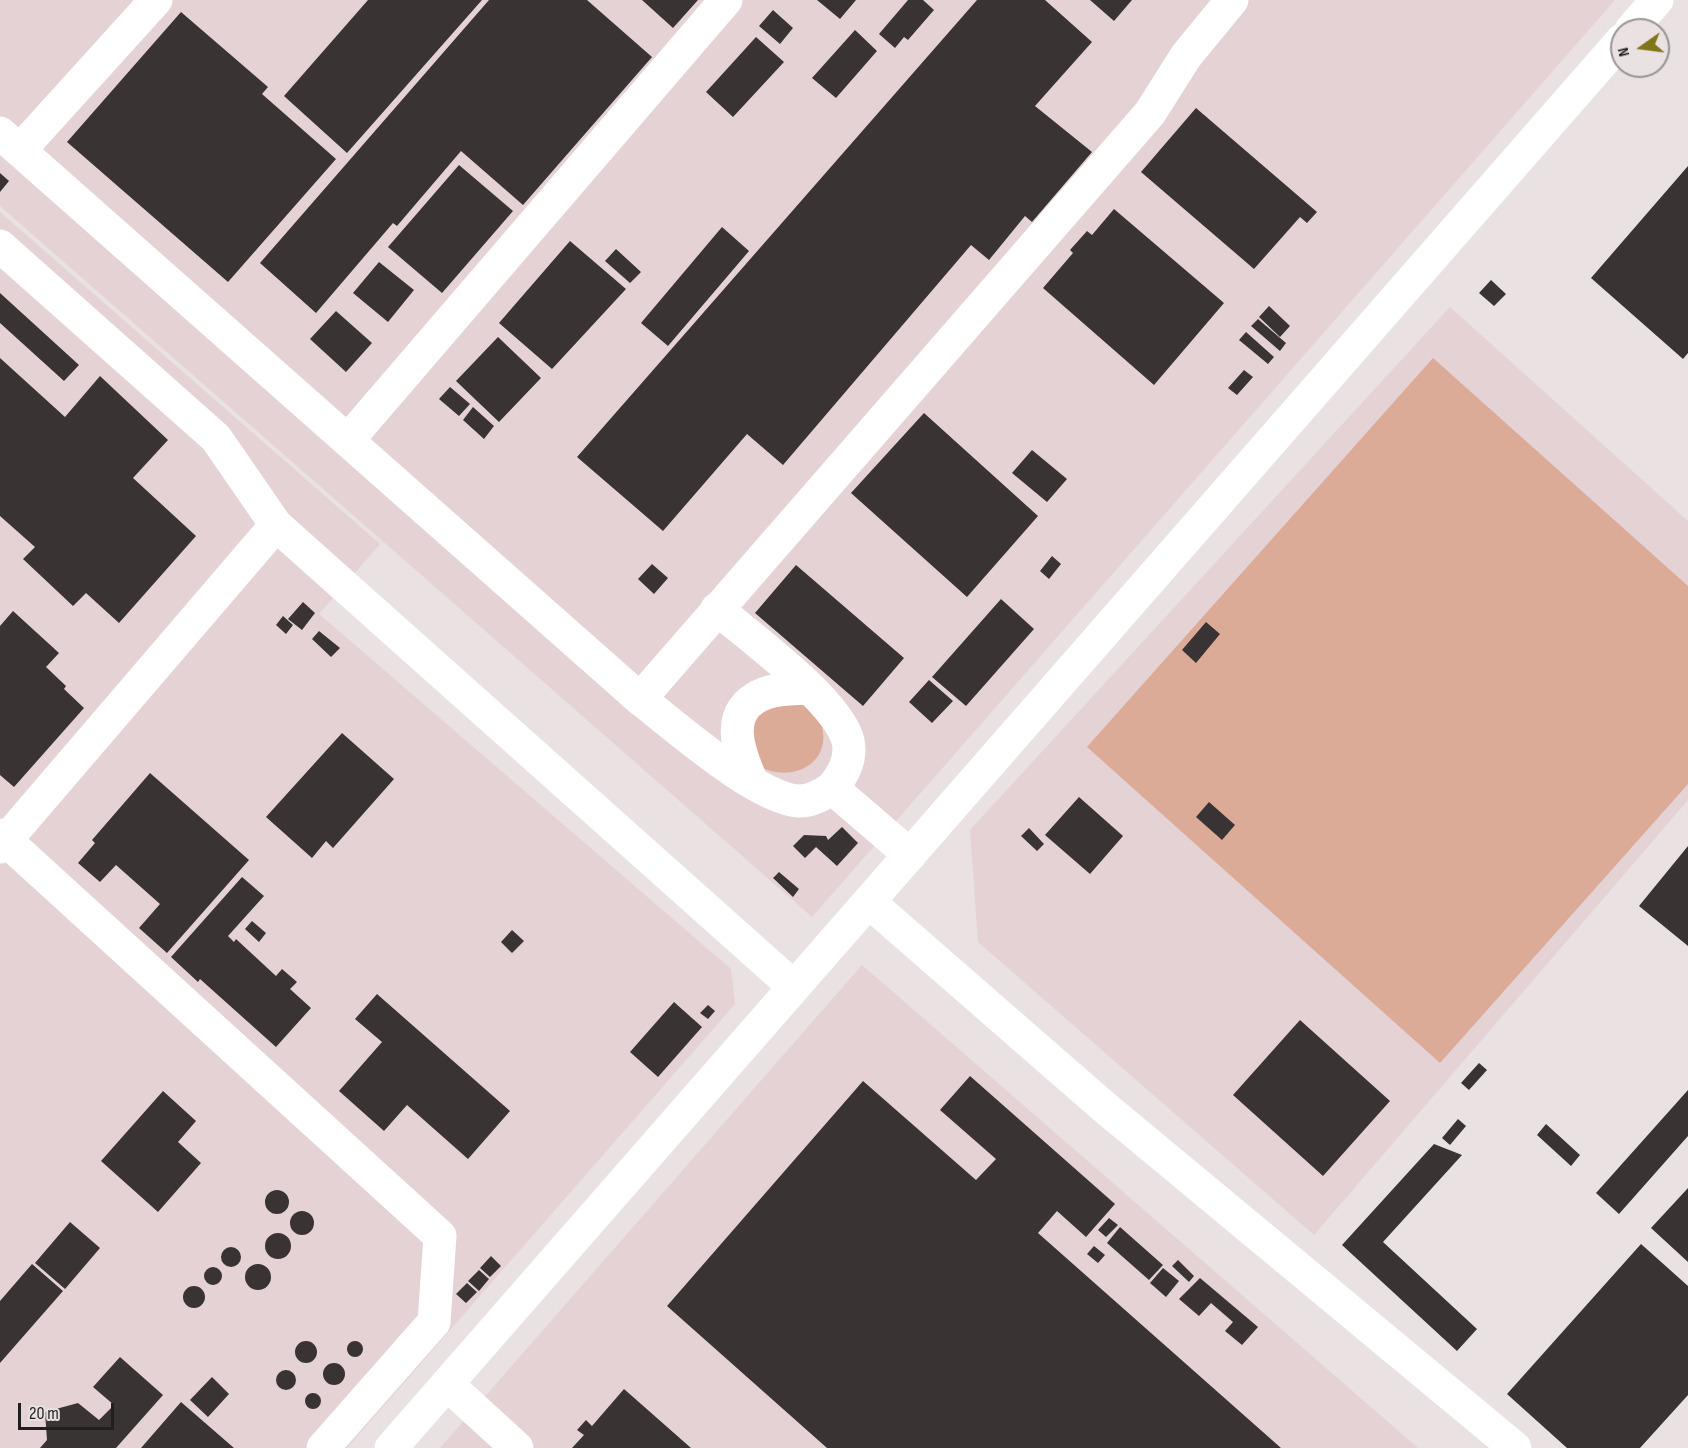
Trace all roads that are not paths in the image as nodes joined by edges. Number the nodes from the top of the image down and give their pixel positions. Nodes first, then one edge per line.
1 (156, 0) edge
2 (726, 0) edge
3 (1232, 0) edge
4 (1657, 0) edge
5 (1641, 18) edge
6 (1610, 54) edge
7 (10, 141) edge
8 (0, 246) edge
9 (348, 440) junction
10 (276, 525) junction
11 (717, 609) junction
12 (809, 688) junction
13 (640, 699) junction
14 (752, 782) junction
15 (832, 788) junction
16 (2, 841) edge
17 (910, 855) junction
18 (869, 902) junction
19 (794, 987) junction
20 (447, 1384) junction
21 (323, 1448) edge
22 (391, 1448) edge
23 (517, 1448) edge
24 (1515, 1448) edge

1 - 7 street
2 - 9 street
3 - 11 street
4 - 5 street
6 - 17 street
7 - 9 street
8 - 10 street
9 - 13 street
10 - 16 street
10 - 19 street
11 - 12 street
11 - 13 street
12 - 14 street
12 - 15 street
13 - 14 street
14 - 15 street
15 - 17 street
16 - 21 street
17 - 18 street
18 - 19 street
18 - 24 street
19 - 20 street
20 - 22 street
20 - 23 street

